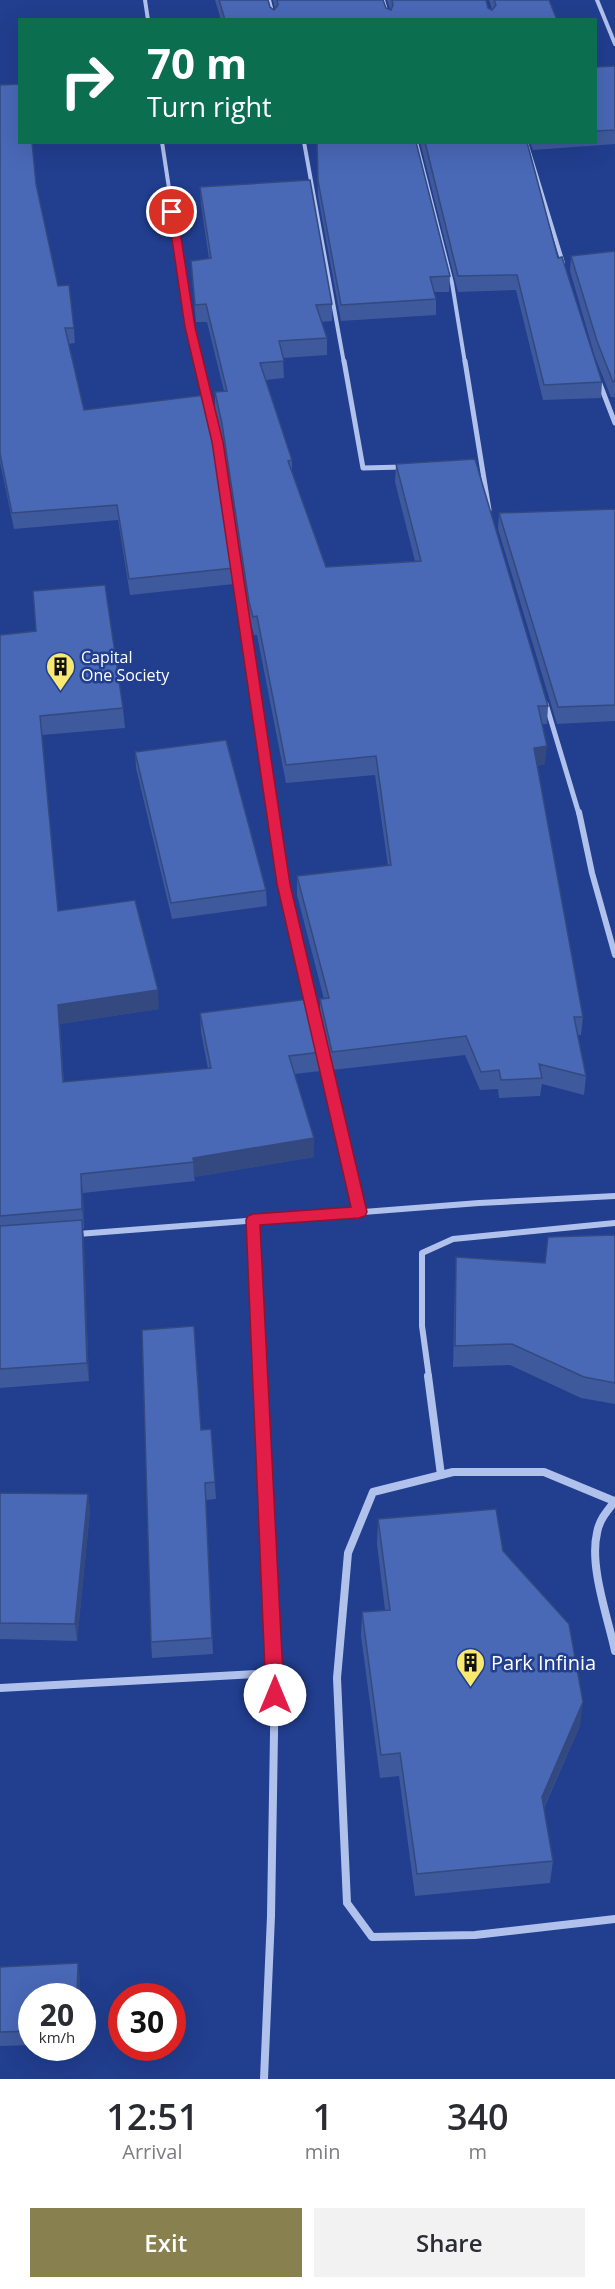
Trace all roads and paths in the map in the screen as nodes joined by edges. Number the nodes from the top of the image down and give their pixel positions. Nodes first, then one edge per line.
1 (145, 0) edge
2 (269, 0) edge
3 (383, 0) edge
4 (597, 0) edge
5 (148, 18) edge
6 (274, 18) edge
7 (388, 18) edge
8 (615, 44) edge
9 (162, 144) edge
10 (304, 144) edge
11 (417, 144) edge
12 (527, 144) edge
13 (566, 271) edge
14 (599, 380) edge
15 (615, 423) edge
16 (470, 464) edge
17 (482, 464) junction
18 (410, 466) edge
19 (491, 523) edge
20 (545, 701) edge
21 (615, 955) edge
22 (615, 1196) edge
23 (359, 1212) junction
24 (253, 1220) junction
25 (615, 1223) edge
26 (69, 1234) edge
27 (441, 1475) junction
28 (615, 1501) edge
29 (615, 1651) edge
30 (275, 1673) junction
31 (0, 1688) edge
32 (615, 1919) edge
33 (264, 2079) edge

1 - 5 street
2 - 6 street
3 - 7 street
4 - 8 street
9 - 23 street
10 - 18 street
11 - 17 street
12 - 13 street
14 - 15 street
16 - 17 street
17 - 19 street
20 - 21 street
22 - 23 street
23 - 24 street
24 - 26 street
24 - 30 street
25 - 27 street
27 - 28 street
27 - 32 street
28 - 29 street
30 - 31 street
30 - 33 street

